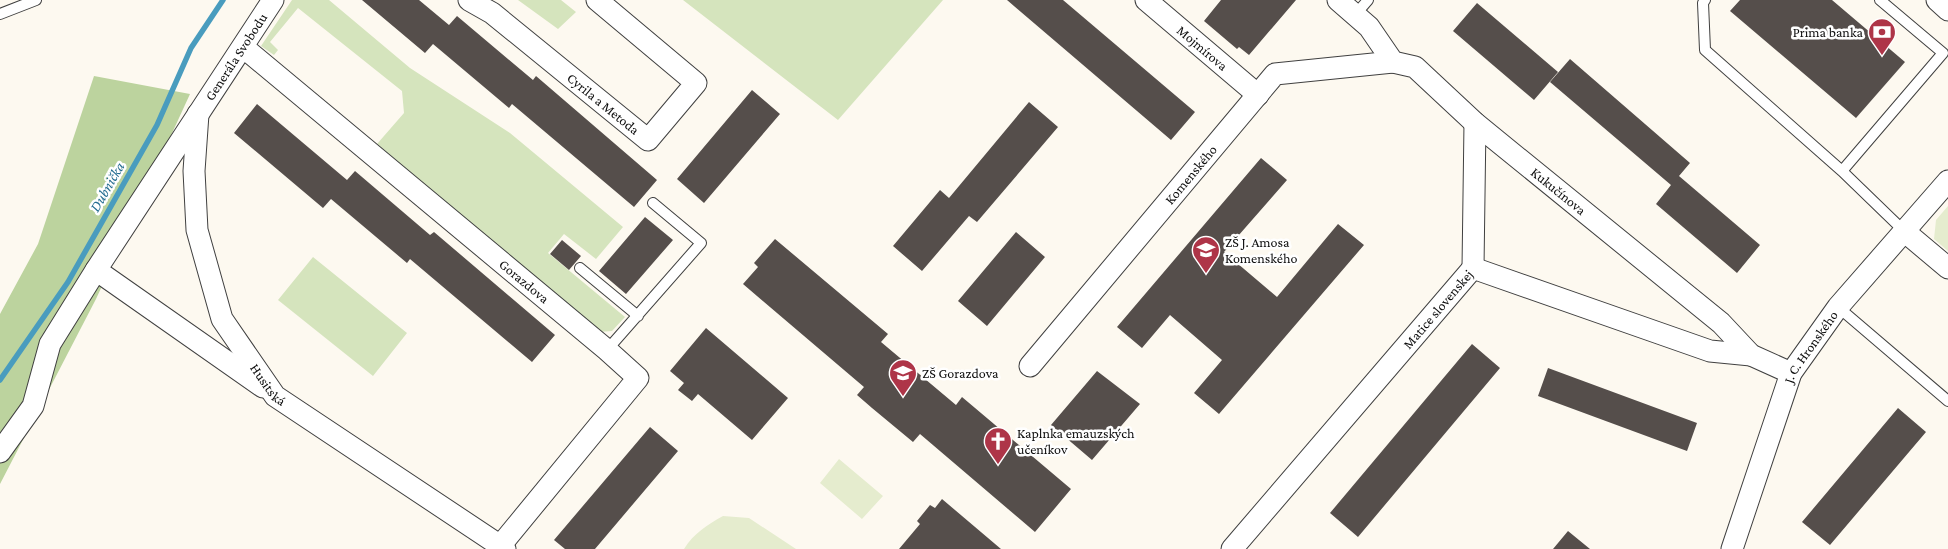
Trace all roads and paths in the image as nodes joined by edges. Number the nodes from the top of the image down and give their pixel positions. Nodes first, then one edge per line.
1 (36, 0) edge
2 (273, 0) edge
3 (469, 0) edge
4 (597, 0) edge
5 (1146, 0) edge
6 (1338, 0) edge
7 (1705, 0) edge
8 (1880, 0) edge
9 (1937, 0) edge
10 (1362, 8) edge
11 (1948, 10) edge
12 (0, 14) edge
13 (243, 47) junction
14 (1393, 62) junction
15 (1258, 95) junction
16 (198, 114) junction
17 (1476, 124) junction
18 (1842, 171) junction
19 (1948, 181) edge
20 (653, 203) dead end
21 (1904, 231) junction
22 (580, 268) dead end
23 (1473, 268) junction
24 (1948, 268) edge
25 (96, 270) junction
26 (1838, 307) junction
27 (638, 316) junction
28 (607, 350) junction
29 (1751, 355) junction
30 (1030, 366) dead end
31 (1790, 373) junction
32 (275, 396) junction
33 (1948, 401) edge
34 (0, 452) edge
35 (502, 548) edge
36 (1232, 549) edge
37 (1732, 549) edge

1 - 12 lane
2 - 13 street, Generála Svobodu
3 - 4 street, Cyrila a Metoda
5 - 15 street, Mojmírova
6 - 10 street
7 - 18 lane
8 - 18 lane
9 - 11 street
10 - 14 street
13 - 16 street, Generála Svobodu
13 - 28 street, Gorazdova
14 - 15 street, Komenského
14 - 17 street, Kukučínova
15 - 30 street, Komenského
16 - 25 street, Generála Svobodu
16 - 32 street, Husitská
17 - 23 street
17 - 29 street, Kukučínova
18 - 21 lane
19 - 21 street, J. C. Hronského
20 - 27 lane
21 - 24 street
21 - 26 street, J. C. Hronského
22 - 27 lane
23 - 29 street, Matice slovenskej
23 - 36 street, Matice slovenskej
25 - 32 street
25 - 34 street, Generála Svobodu
26 - 31 street, J. C. Hronského
26 - 33 lane
27 - 28 lane
28 - 35 street, Gorazdova
29 - 31 street, Kukučínova
31 - 37 street, J. C. Hronského
32 - 35 street, Husitská

